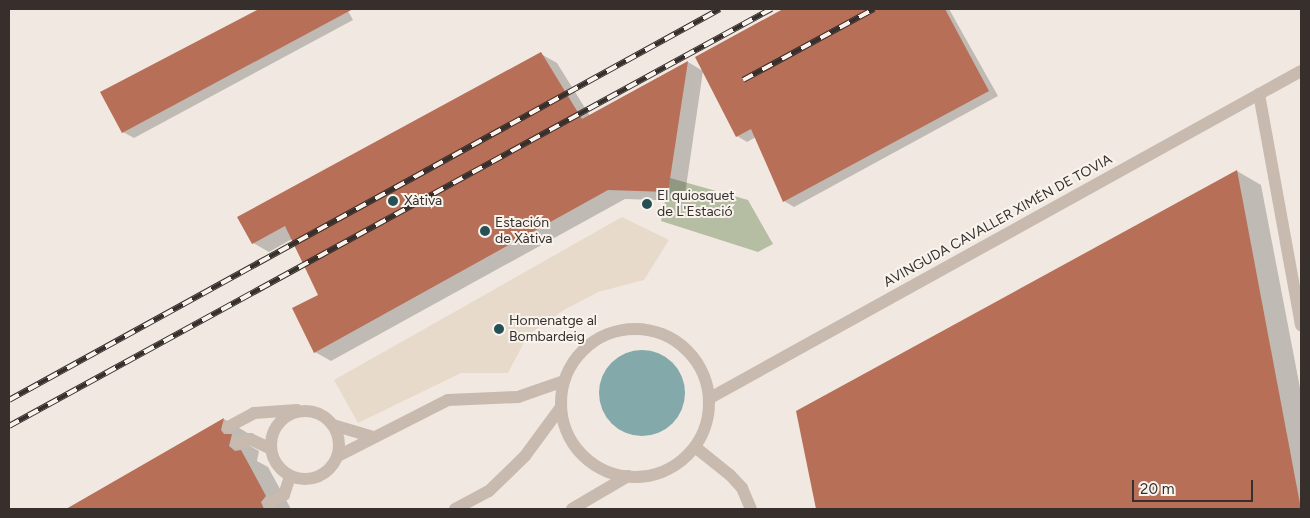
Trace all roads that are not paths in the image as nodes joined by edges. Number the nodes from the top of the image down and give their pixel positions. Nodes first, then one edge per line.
1 (1301, 71) edge
2 (1259, 94) junction
3 (1301, 325) edge
4 (564, 381) junction
5 (710, 398) junction
6 (560, 406) junction
7 (304, 410) junction
8 (333, 425) junction
9 (228, 427) dead end
10 (373, 437) junction
11 (237, 443) dead end
12 (695, 447) junction
13 (271, 449) junction
14 (338, 456) junction
15 (290, 476) junction
16 (628, 476) junction
17 (269, 503) dead end
18 (455, 509) edge
19 (572, 509) edge
20 (751, 509) edge

1 - 2 street, AVINGUDA CAVALLER XIMÉN DE TOVIA
2 - 3 street
2 - 5 street, AVINGUDA CAVALLER XIMÉN DE TOVIA
4 - 5 street
4 - 6 street
4 - 10 street
5 - 12 street
6 - 16 street
6 - 18 street
7 - 8 street
7 - 9 street
7 - 13 street
8 - 10 street
8 - 14 street
10 - 14 street
11 - 13 street
12 - 16 street
12 - 20 street
13 - 15 street
14 - 15 street
15 - 17 street
16 - 19 street

